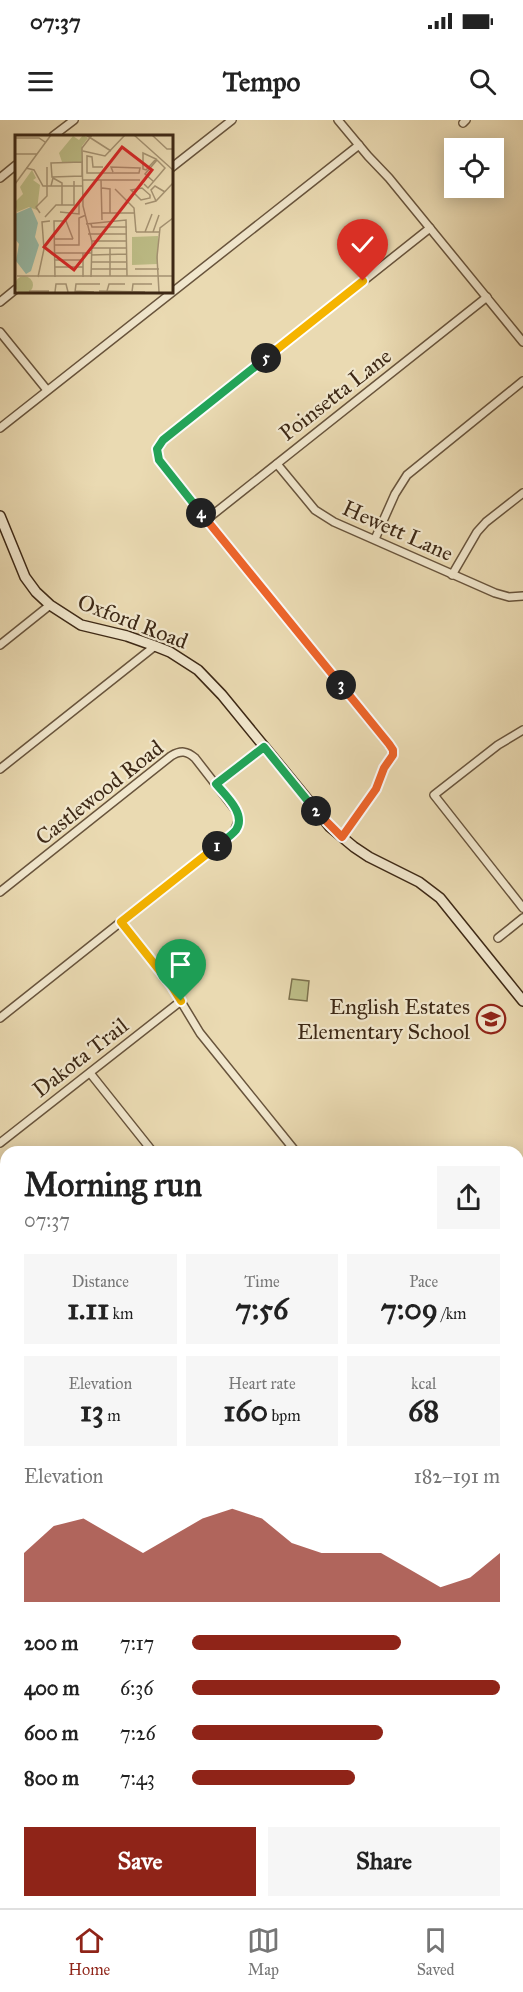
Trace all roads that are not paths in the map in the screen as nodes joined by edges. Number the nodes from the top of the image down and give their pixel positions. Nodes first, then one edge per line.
1 (74, 120) edge
2 (232, 120) edge
3 (338, 120) edge
4 (54, 135) edge
5 (359, 145) junction
6 (15, 166) edge
7 (172, 167) edge
8 (1, 176) edge
9 (430, 228) junction
10 (15, 290) edge
11 (172, 292) edge
12 (172, 292) edge
13 (487, 297) junction
14 (0, 302) edge
15 (0, 332) edge
16 (523, 342) edge
17 (523, 381) edge
18 (47, 390) junction
19 (0, 428) edge
20 (277, 464) junction
21 (523, 493) edge
22 (0, 518) edge
23 (206, 520) junction
24 (375, 539) junction
25 (452, 575) junction
26 (523, 596) edge
27 (50, 605) junction
28 (0, 645) edge
29 (155, 646) junction
30 (523, 730) edge
31 (264, 747) junction
32 (0, 769) edge
33 (216, 784) junction
34 (342, 837) junction
35 (0, 892) edge
36 (523, 908) edge
37 (523, 918) edge
38 (121, 922) junction
39 (498, 938) dead end
40 (181, 1001) junction
41 (523, 1001) edge
42 (0, 1018) edge
43 (90, 1073) junction
44 (0, 1143) edge
45 (148, 1146) edge
46 (291, 1146) edge

1 - 4 street
2 - 7 street
3 - 5 street
5 - 9 street
5 - 11 street
6 - 8 street
9 - 13 street
9 - 23 street
10 - 14 street
12 - 18 street
13 - 16 street
13 - 20 street, Poinsetta Lane
15 - 18 street
17 - 24 street
18 - 19 street
20 - 23 street, Poinsetta Lane
20 - 24 street, Hewett Lane
21 - 25 street
22 - 27 street, Oxford Road
23 - 34 street
24 - 25 street, Hewett Lane
25 - 26 street, Hewett Lane
27 - 28 street
27 - 29 street, Oxford Road
29 - 31 street, Oxford Road
29 - 32 street
30 - 36 street
31 - 33 street
31 - 34 street, Oxford Road
33 - 35 street, Castlewood Road
33 - 38 street
34 - 41 street, Oxford Road
37 - 39 street
38 - 40 street
38 - 42 street
40 - 43 street, Dakota Trail
40 - 46 street
43 - 44 street, Dakota Trail
43 - 45 street

